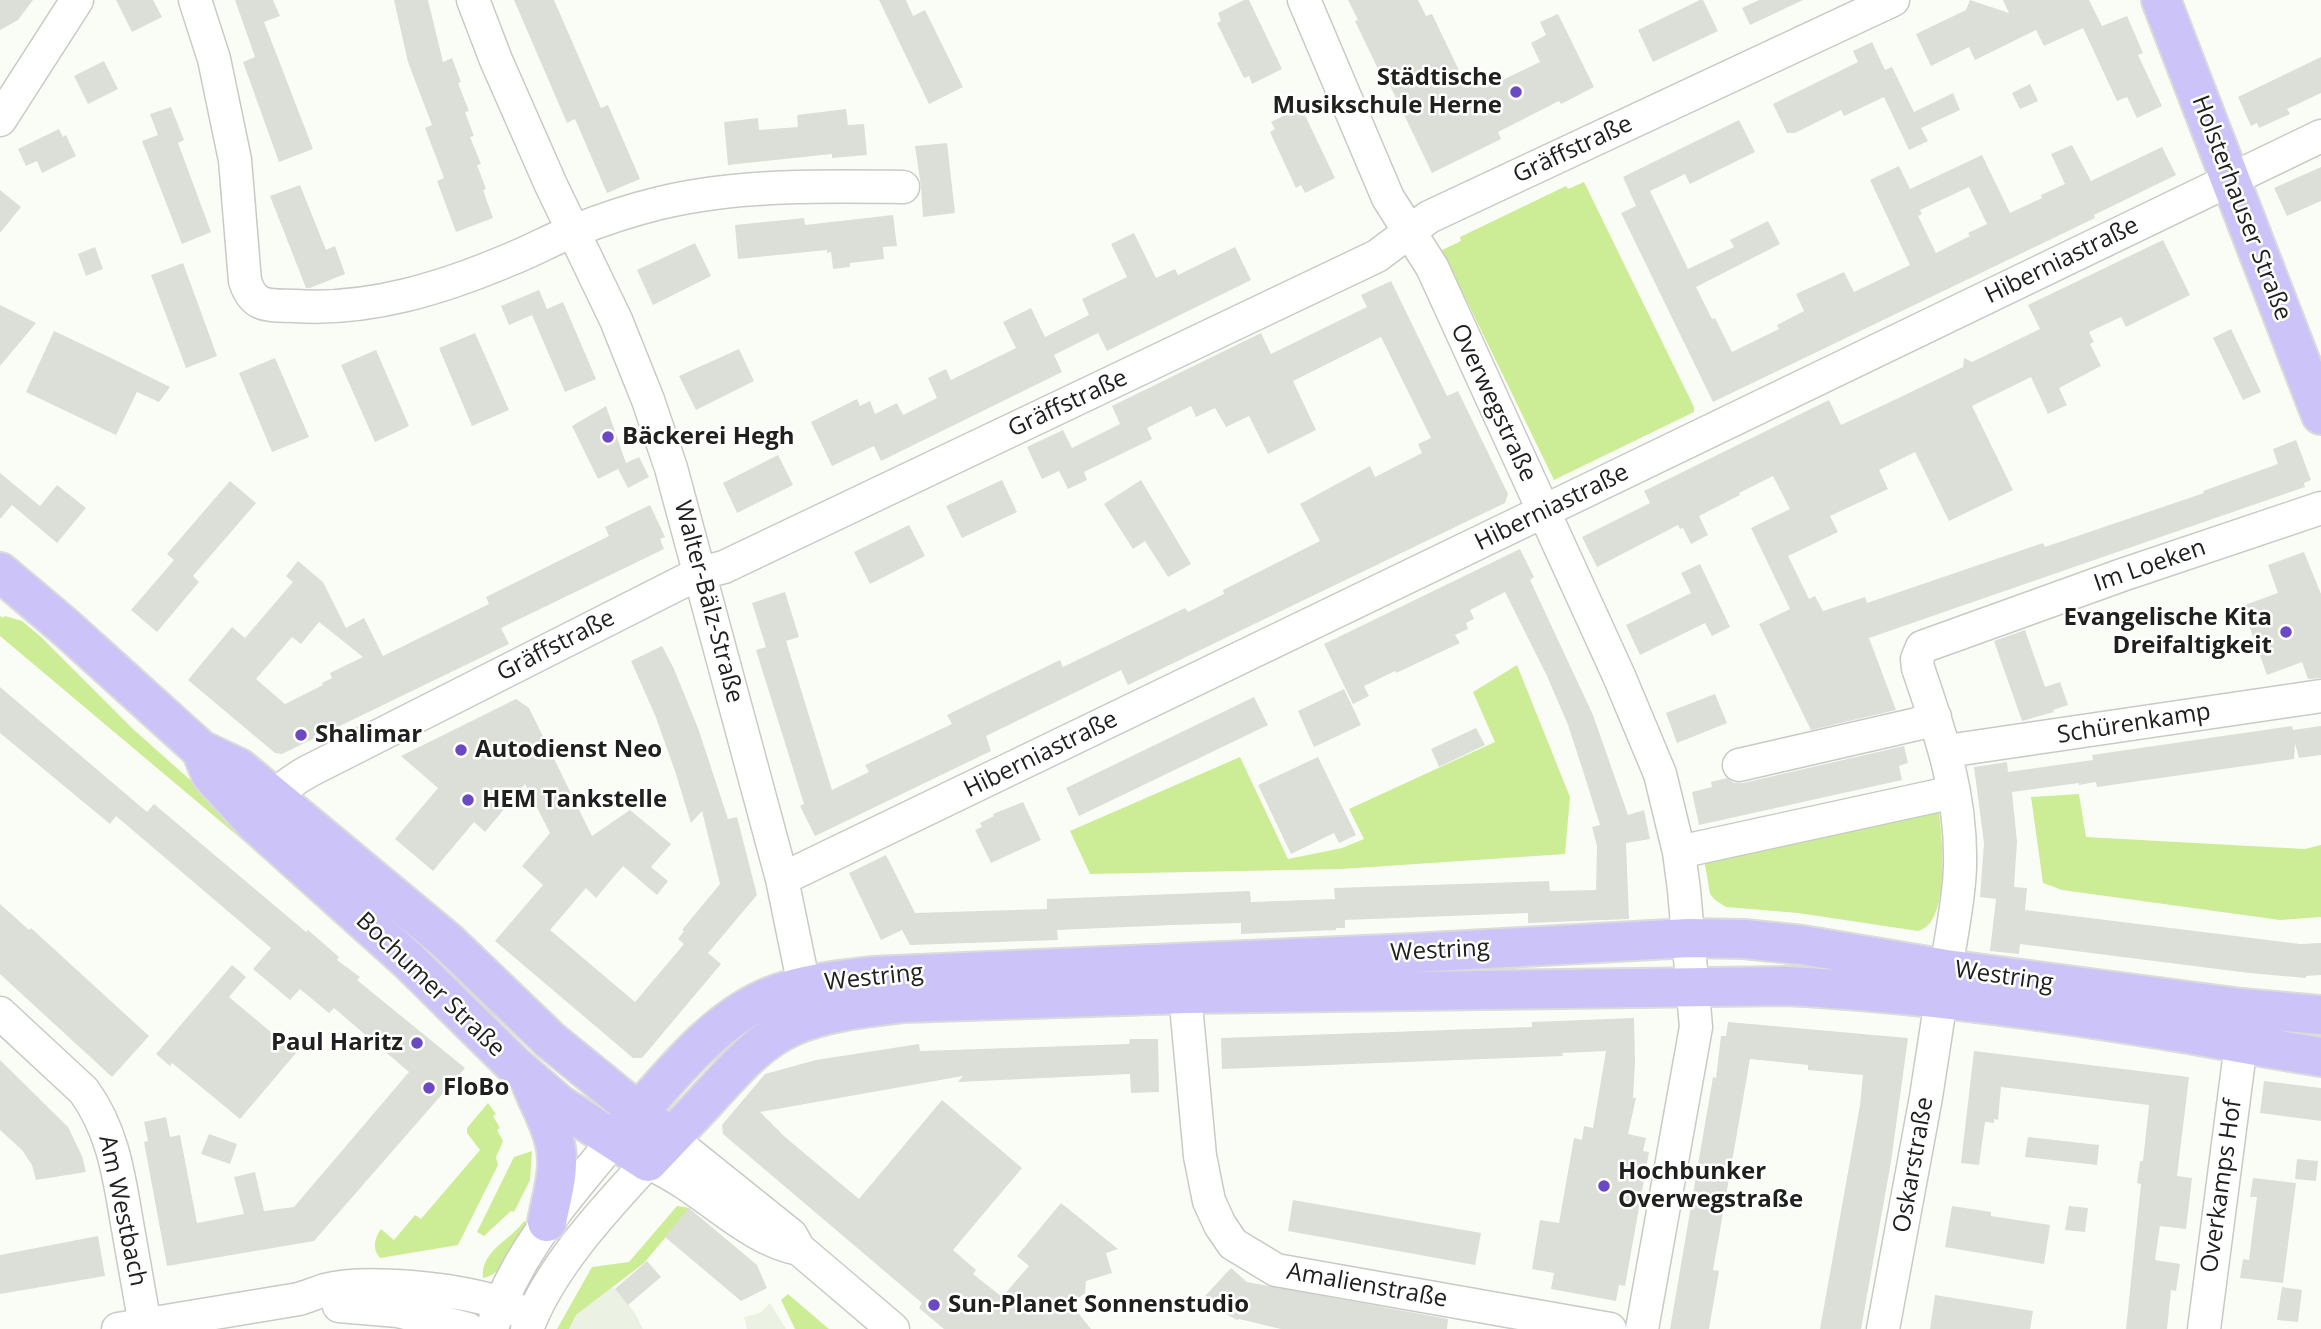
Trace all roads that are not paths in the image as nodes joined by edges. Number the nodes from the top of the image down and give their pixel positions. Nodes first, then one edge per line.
1 (77, 0) edge
2 (195, 0) edge
3 (473, 0) edge
4 (1304, 0) edge
5 (1893, 0) edge
6 (2161, 0) edge
7 (0, 120) edge
8 (2321, 136) edge
9 (2229, 180) junction
10 (903, 187) dead end
11 (573, 231) junction
12 (1410, 232) junction
13 (2321, 415) edge
14 (2321, 508) edge
15 (1544, 513) junction
16 (0, 572) edge
17 (701, 573) junction
18 (1918, 668) joint
19 (2321, 695) edge
20 (1935, 717) junction
21 (1947, 751) junction
22 (1740, 765) dead end
23 (1954, 792) junction
24 (264, 809) junction
25 (1679, 852) junction
26 (782, 879) junction
27 (1689, 938) junction
28 (1944, 984) junction
29 (804, 986) junction
30 (1694, 986) junction
31 (1185, 994) junction
32 (0, 1013) edge
33 (2321, 1015) edge
34 (2241, 1044) junction
35 (2321, 1057) edge
36 (528, 1078) junction
37 (627, 1127) junction
38 (659, 1150) junction
39 (547, 1222) junction
40 (299, 1299) junction
41 (496, 1316) edge
42 (365, 1318) edge
43 (530, 1323) edge
44 (1554, 1325) edge
45 (132, 1327) edge
46 (468, 1329) edge
47 (893, 1329) edge
48 (1610, 1329) edge
49 (1642, 1329) edge
50 (1883, 1329) edge
51 (2204, 1329) edge

1 - 7 street
2 - 11 street
3 - 11 street, Walter-Bälz-Straße
4 - 12 street, Overwegstraße
5 - 12 street, Gräffstraße
6 - 9 main road, Holsterhauser Straße
8 - 9 street, Hiberniastraße
9 - 13 main road, Holsterhauser Straße
9 - 15 street, Hiberniastraße
10 - 11 street
11 - 17 street, Walter-Bälz-Straße
12 - 15 street, Overwegstraße
12 - 17 street, Gräffstraße
14 - 18 street, Im Loeken
15 - 25 street, Overwegstraße
15 - 26 street, Hiberniastraße
16 - 24 main road, Bochumer Straße
17 - 24 street, Gräffstraße
17 - 26 street, Walter-Bälz-Straße
18 - 20 street, Oskarstraße
19 - 21 street, Schürenkamp
20 - 21 street, Oskarstraße
20 - 22 street
21 - 23 street, Oskarstraße
23 - 25 street
23 - 28 street, Oskarstraße
24 - 36 main road, Bochumer Straße
24 - 37 main road, Bochumer Straße
25 - 27 street, Overwegstraße
26 - 29 street, Walter-Bälz-Straße
27 - 28 main road, Westring
27 - 29 main road, Westring
27 - 30 street, Overwegstraße
28 - 30 main road, Westring
28 - 33 main road, Westring
28 - 34 main road, Westring
28 - 50 street, Oskarstraße
29 - 37 main road, Westring
30 - 31 main road, Westring
30 - 49 street, Overwegstraße
31 - 38 main road, Westring
31 - 44 street, Amalienstraße
32 - 45 street, Am Westbach
34 - 35 main road, Westring
34 - 51 street, Overkamps Hof
36 - 37 main road, Bochumer Straße
36 - 39 main road
37 - 38 main road, Bochumer Straße
37 - 39 street
38 - 43 street
38 - 47 street, Bochumer Straße
39 - 41 street
40 - 41 street
40 - 42 street
40 - 45 street
41 - 43 street
42 - 46 street
44 - 48 street, Amalienstraße

